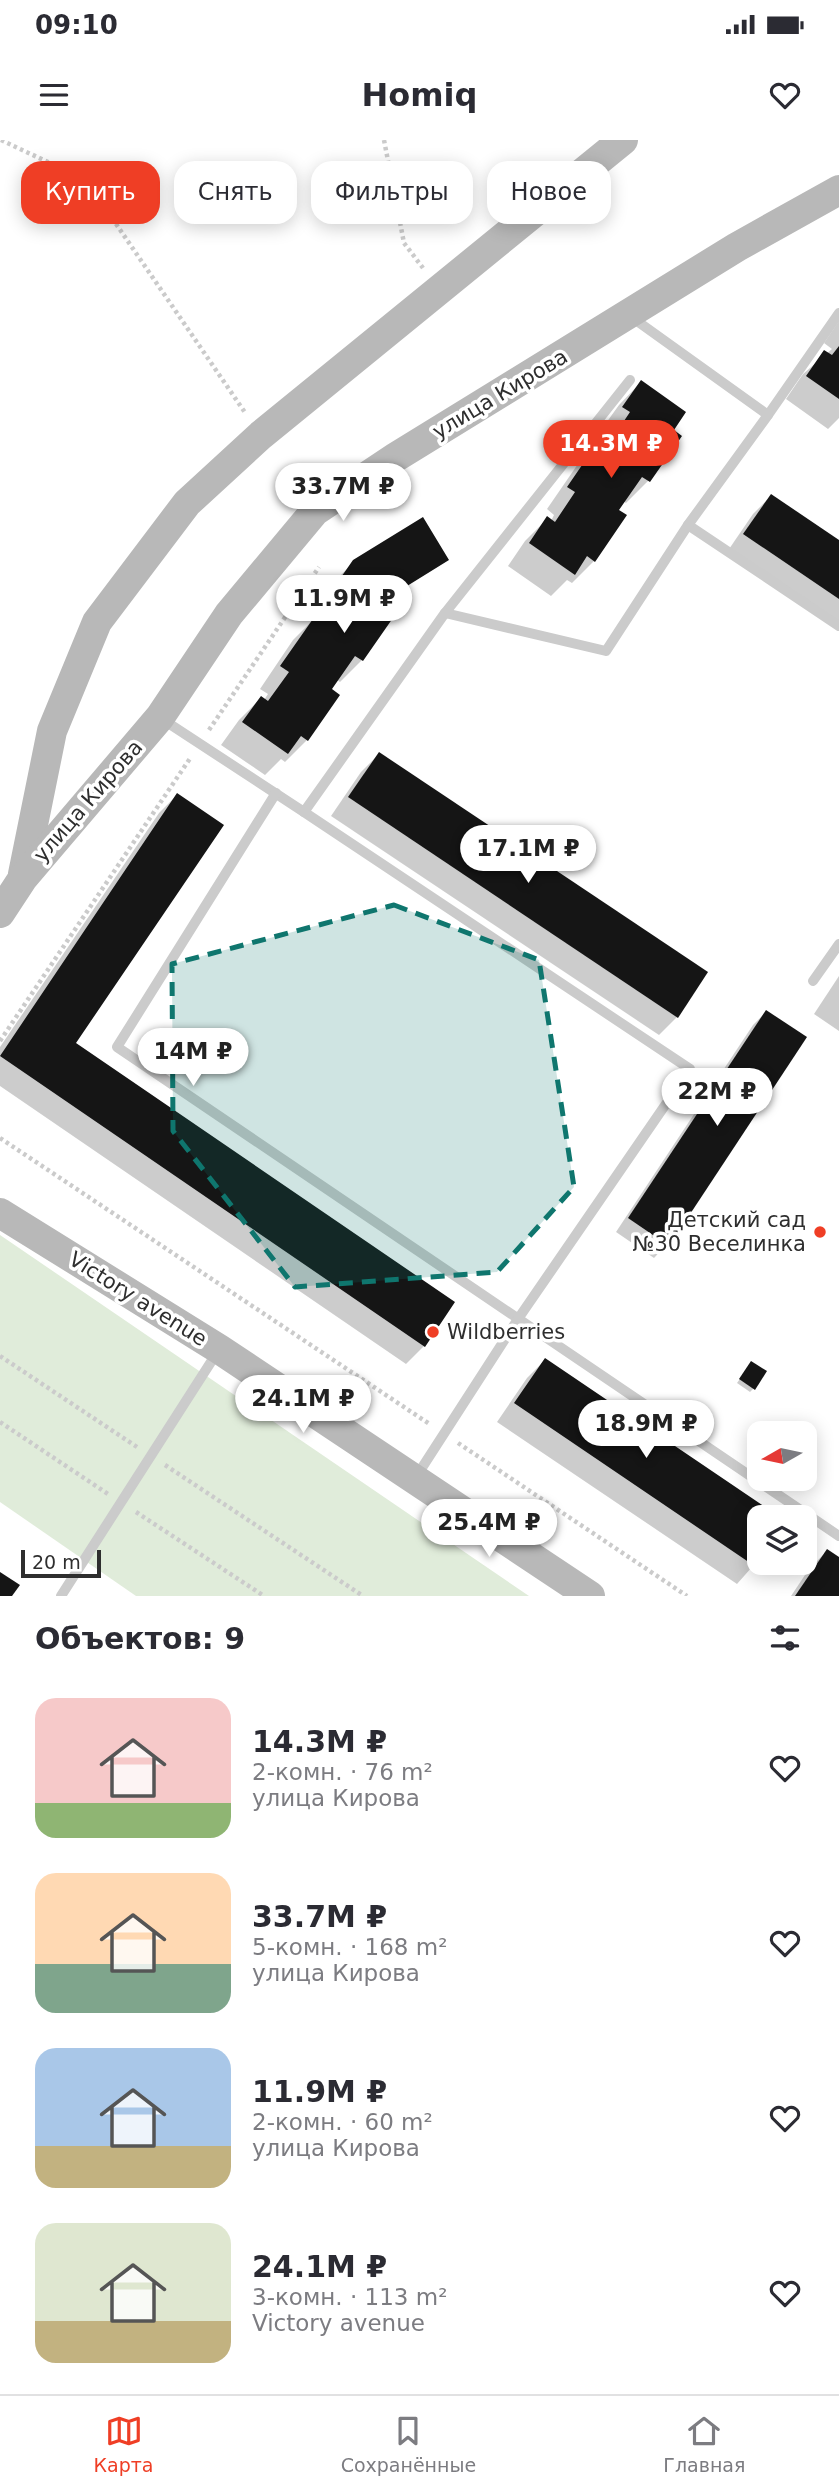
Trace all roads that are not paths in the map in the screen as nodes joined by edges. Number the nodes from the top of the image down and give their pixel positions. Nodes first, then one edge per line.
1 (624, 140) edge
2 (839, 190) edge
3 (839, 313) edge
4 (628, 315) junction
5 (630, 380) dead end
6 (768, 415) junction
7 (688, 524) junction
8 (445, 613) junction
9 (839, 626) edge
10 (160, 717) junction
11 (276, 793) junction
12 (304, 812) junction
13 (23, 878) junction
14 (0, 913) edge
15 (839, 944) edge
16 (813, 981) dead end
17 (0, 1213) edge
18 (518, 1319) junction
19 (219, 1349) junction
20 (415, 1479) junction
21 (839, 1536) edge
22 (61, 1596) edge
23 (590, 1596) edge

1 - 13 main road, улица Кирова
2 - 4 main road, улица Кирова
3 - 6 lane
4 - 6 lane
4 - 10 main road, улица Кирова
5 - 8 lane
6 - 7 lane
7 - 8 lane
7 - 9 lane
8 - 12 lane
10 - 11 lane
10 - 13 main road, улица Кирова
11 - 12 lane
11 - 18 lane
12 - 18 lane
13 - 14 main road, улица Кирова
15 - 16 lane
17 - 19 main road, Victory avenue
18 - 20 lane
18 - 21 lane
19 - 20 main road, Victory avenue
19 - 22 lane
20 - 23 main road, Victory avenue

